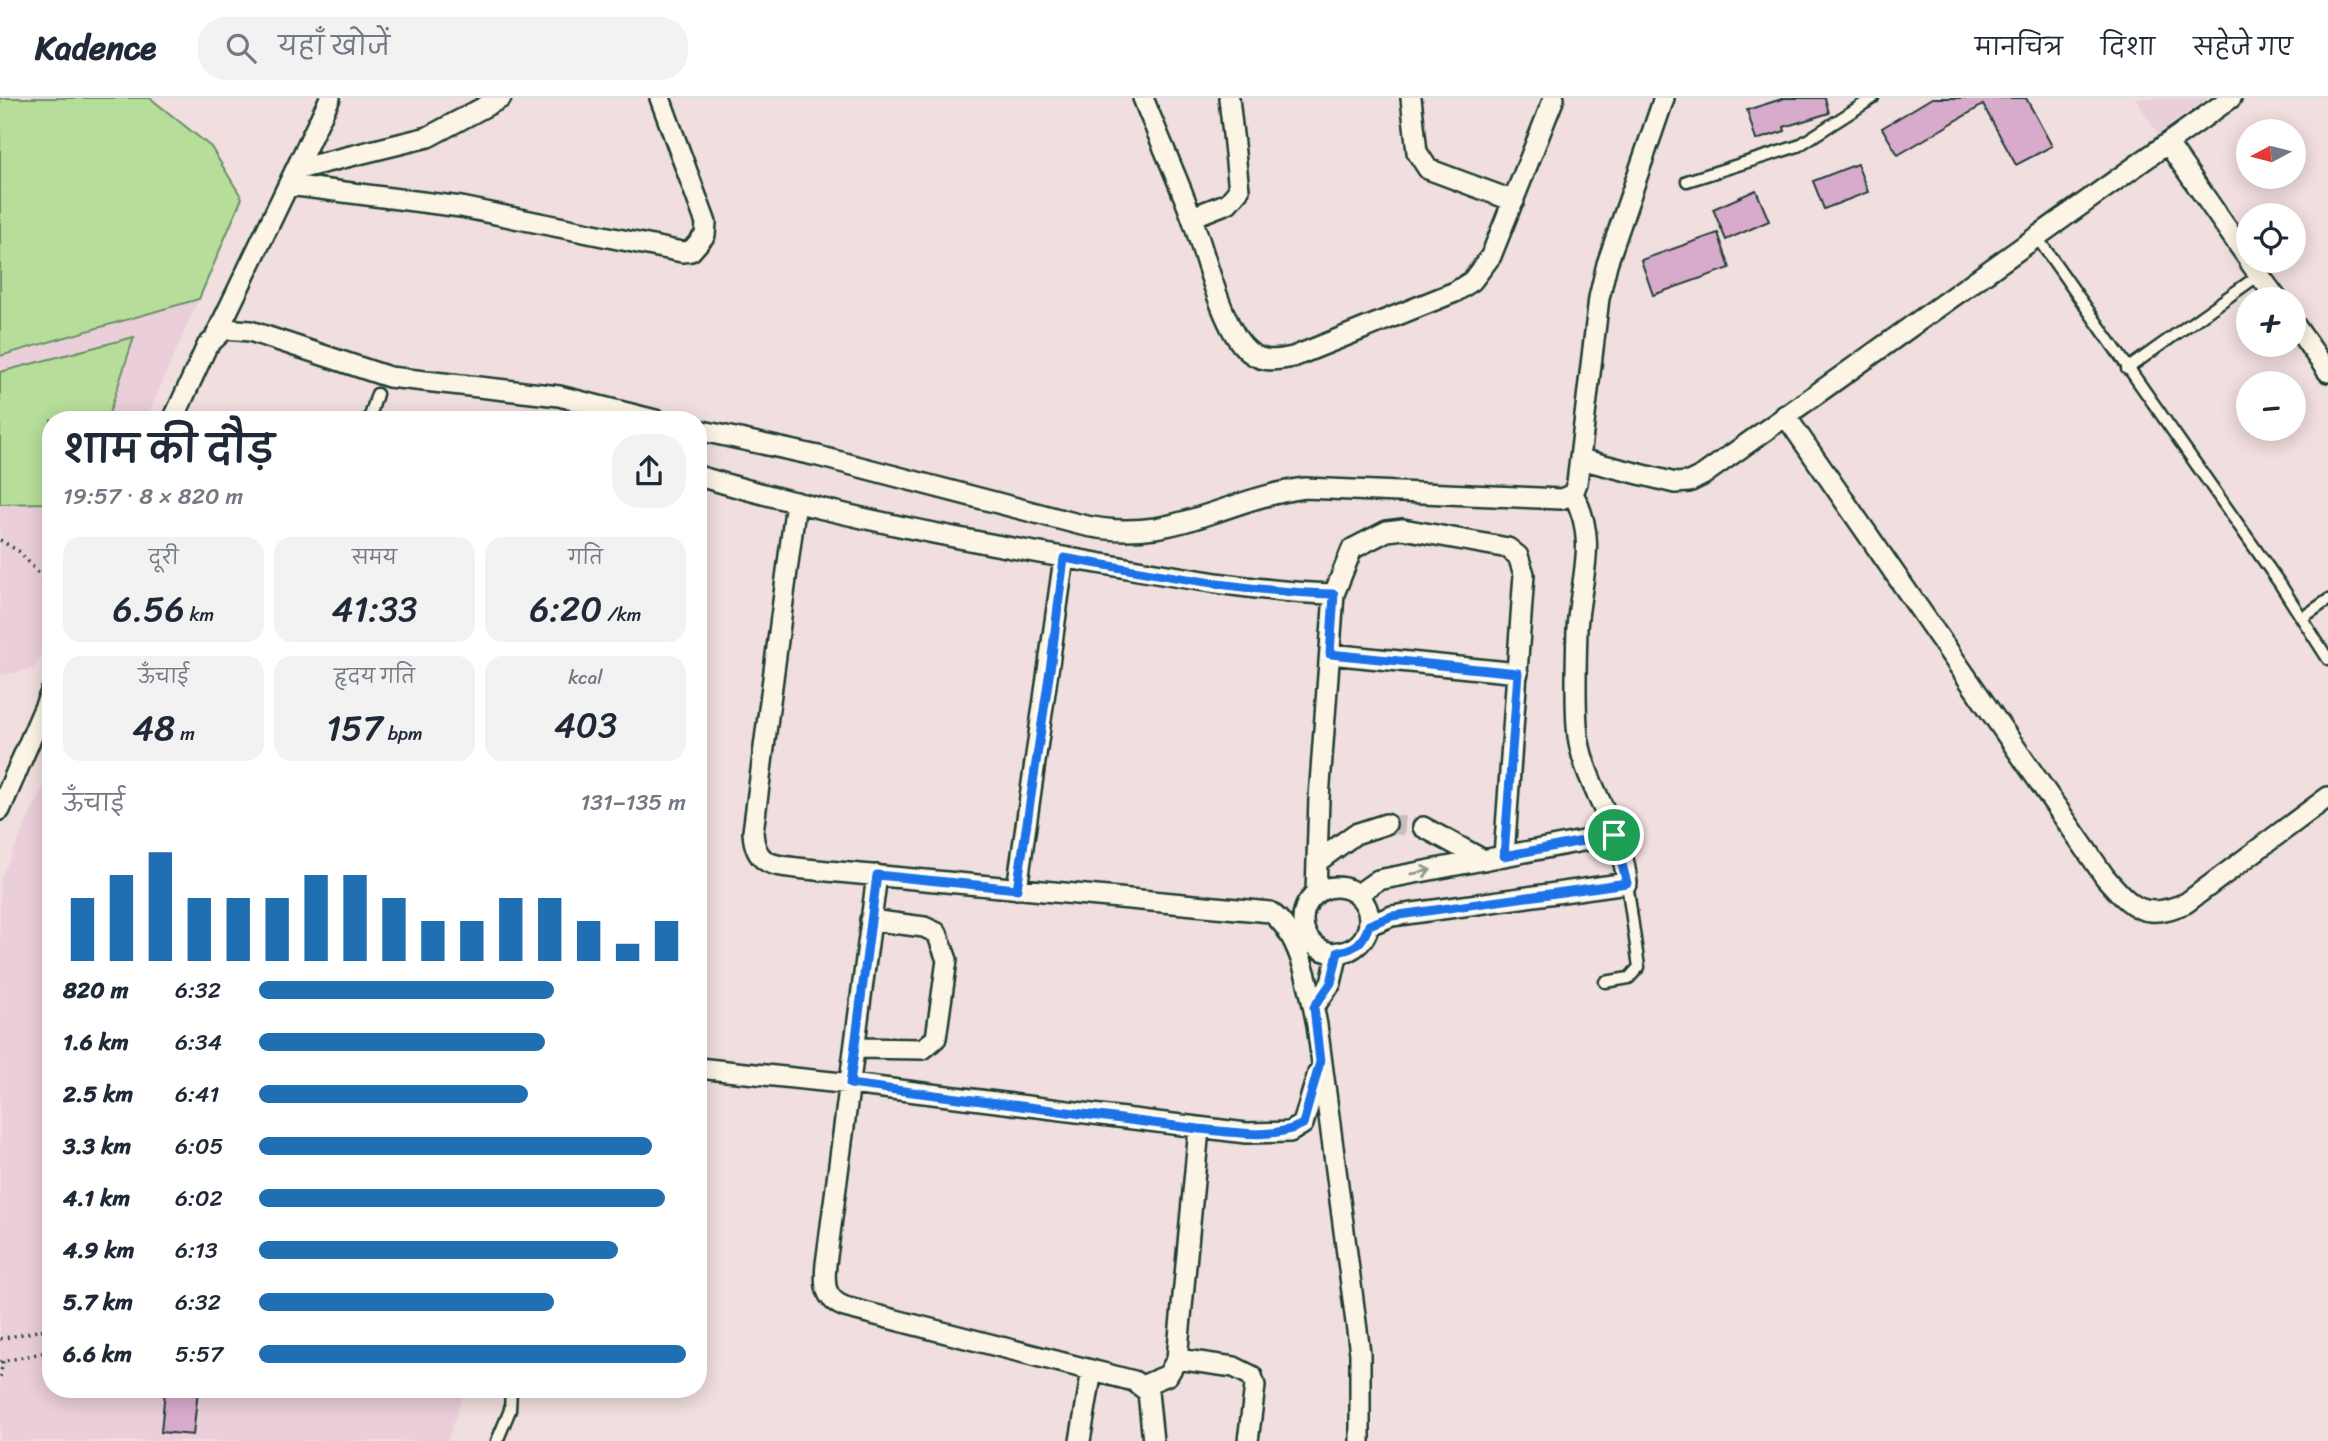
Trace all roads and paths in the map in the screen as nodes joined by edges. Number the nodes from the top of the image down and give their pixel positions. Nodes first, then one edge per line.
1 (330, 98) edge
2 (501, 98) edge
3 (660, 98) edge
4 (1143, 98) edge
5 (1229, 98) edge
6 (1411, 98) edge
7 (1554, 98) edge
8 (1664, 98) edge
9 (1873, 98) edge
10 (2231, 98) edge
11 (2168, 144) junction
12 (293, 177) junction
13 (1687, 181) dead end
14 (1514, 201) junction
15 (1192, 217) junction
16 (2036, 236) junction
17 (2236, 242) edge
18 (2242, 273) edge
19 (216, 335) junction
20 (2306, 341) edge
21 (2127, 369) junction
22 (2328, 372) edge
23 (377, 394) dead end
24 (177, 411) edge
25 (372, 411) edge
26 (618, 411) edge
27 (1785, 415) junction
28 (707, 432) edge
29 (1580, 459) junction
30 (707, 478) edge
31 (1573, 494) junction
32 (796, 502) junction
33 (0, 540) edge
34 (1064, 558) junction
35 (42, 578) edge
36 (1334, 594) junction
37 (2328, 600) edge
38 (2301, 618) junction
39 (1330, 654) junction
40 (2328, 659) edge
41 (1518, 673) junction
42 (42, 713) edge
43 (2328, 797) edge
44 (0, 810) edge
45 (1386, 824) tunnel mouth
46 (1423, 827) tunnel mouth
47 (1614, 835) junction
48 (1494, 858) junction
49 (1317, 862) junction
50 (877, 875) junction
51 (1627, 883) junction
52 (1017, 889) junction
53 (1316, 893) junction
54 (1358, 894) junction
55 (1303, 916) junction
56 (1278, 918) junction
57 (870, 920) junction
58 (1369, 925) junction
59 (1295, 949) junction
60 (1328, 950) junction
61 (1605, 982) dead end
62 (1314, 1007) junction
63 (855, 1048) junction
64 (1320, 1062) junction
65 (707, 1069) edge
66 (850, 1084) junction
67 (1199, 1129) junction
68 (42, 1330) edge
69 (0, 1339) edge
70 (42, 1353) edge
71 (1177, 1359) junction
72 (1, 1361) edge
73 (1092, 1370) junction
74 (0, 1377) edge
75 (1144, 1385) junction
76 (511, 1398) edge
77 (497, 1441) edge
78 (1080, 1441) edge
79 (1153, 1441) edge
80 (1248, 1441) edge
81 (1360, 1441) edge

1 - 12 street
2 - 12 street
3 - 12 street
4 - 15 street
5 - 15 street
6 - 14 street
7 - 14 street
8 - 29 street
9 - 13 lane
10 - 11 street
11 - 16 street
11 - 17 street
12 - 19 street
14 - 15 street
16 - 21 lane
16 - 27 street
18 - 21 lane
19 - 24 street
19 - 26 street
20 - 22 street
21 - 38 lane
23 - 25 lane
27 - 29 street
27 - 43 street
28 - 31 street
29 - 31 street
30 - 32 street
31 - 47 street
32 - 34 street
32 - 50 street
33 - 35 path
34 - 36 street
34 - 52 street
36 - 39 street
36 - 41 street
37 - 38 lane
38 - 40 lane
39 - 41 street
39 - 49 street
41 - 48 street
42 - 44 street
45 - 49 street
46 - 48 street
47 - 48 street
47 - 51 street
54 -> 48 street
49 - 53 street
50 - 52 street
50 - 57 street
51 - 58 street
51 - 61 lane
52 - 56 street
53 - 54 street
53 - 55 street
54 - 58 street
55 - 56 street
55 - 60 street
56 - 59 street
57 - 63 street
57 - 63 street
58 - 60 street
59 - 60 street
59 - 62 street
60 - 62 street
62 - 64 street
63 - 66 street
64 - 67 street
64 - 81 street
65 - 66 street
66 - 67 street
66 - 73 street
67 - 71 street
68 - 69 path
70 - 72 path
71 - 75 street
71 - 80 street
72 - 74 path
73 - 75 street
73 - 78 street
75 - 79 street
76 - 77 lane

